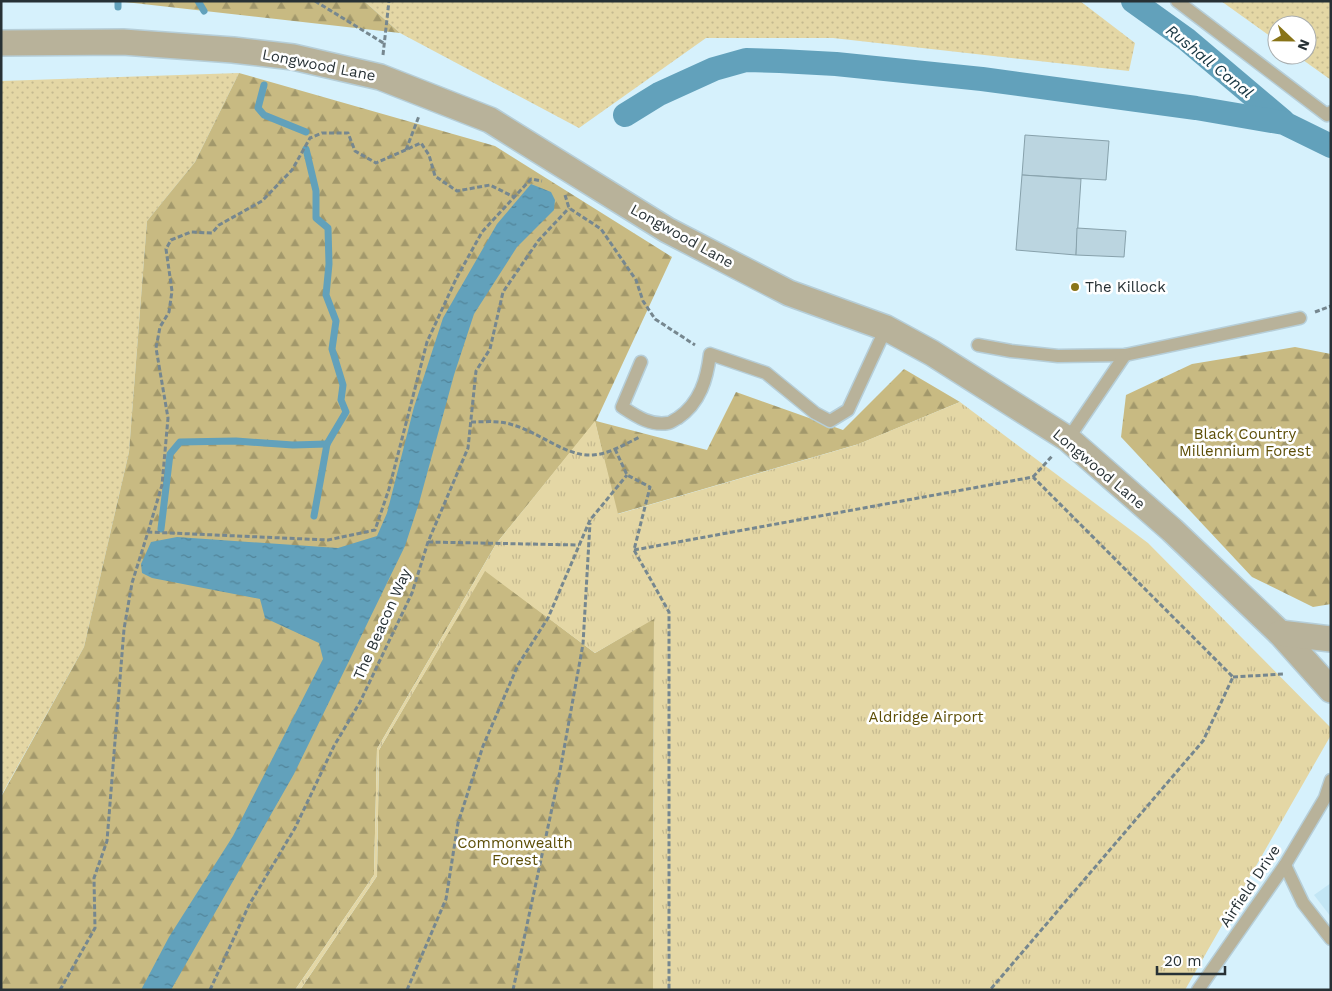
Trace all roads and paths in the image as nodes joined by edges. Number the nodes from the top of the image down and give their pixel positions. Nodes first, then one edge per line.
1 (315, 1) edge
2 (389, 1) edge
3 (1177, 1) edge
4 (1, 43) edge
5 (428, 95) junction
6 (1331, 112) edge
7 (406, 150) junction
8 (546, 182) dead end
9 (564, 191) dead end
10 (514, 197) junction
11 (569, 208) junction
12 (1300, 318) dead end
13 (886, 328) junction
14 (978, 344) dead end
15 (710, 354) junction
16 (1125, 355) junction
17 (641, 362) dead end
18 (471, 422) junction
19 (669, 423) junction
20 (1068, 439) junction
21 (615, 448) junction
22 (626, 476) junction
23 (590, 520) junction
24 (148, 532) junction
25 (428, 542) junction
26 (579, 545) junction
27 (634, 550) junction
28 (1280, 633) junction
29 (1331, 639) edge
30 (1233, 677) junction
31 (1323, 682) edge
32 (1331, 780) edge
33 (1328, 794) edge
34 (1285, 865) junction
35 (1331, 939) edge
36 (60, 990) edge
37 (210, 990) edge
38 (407, 990) edge
39 (512, 990) edge
40 (669, 990) edge
41 (990, 990) edge
42 (1198, 990) edge

1 - 2 path
3 - 6 lane
4 - 5 street, Longwood Lane
5 - 7 path
5 - 13 street, Longwood Lane
7 - 10 path
7 - 24 path
8 - 10 path
9 - 11 path
10 - 24 path
11 - 15 path
11 - 18 path, The Beacon Way
12 - 16 lane
13 - 15 lane
13 - 20 street, Longwood Lane
14 - 16 lane
15 - 19 lane
16 - 20 lane
17 - 19 lane
18 - 21 path
18 - 25 path, The Beacon Way
19 - 21 path
20 - 28 street, Longwood Lane
21 - 22 path
22 - 23 path
22 - 27 path
23 - 26 path
23 - 39 path
24 - 36 path
25 - 26 path
25 - 37 path, The Beacon Way
26 - 38 path
27 - 30 path
27 - 40 path
28 - 29 street
28 - 31 street, Longwood Lane
30 - 31 path
30 - 41 path
32 - 33 lane, Airfield Drive
33 - 34 lane, Airfield Drive
34 - 35 lane
34 - 42 lane, Airfield Drive

